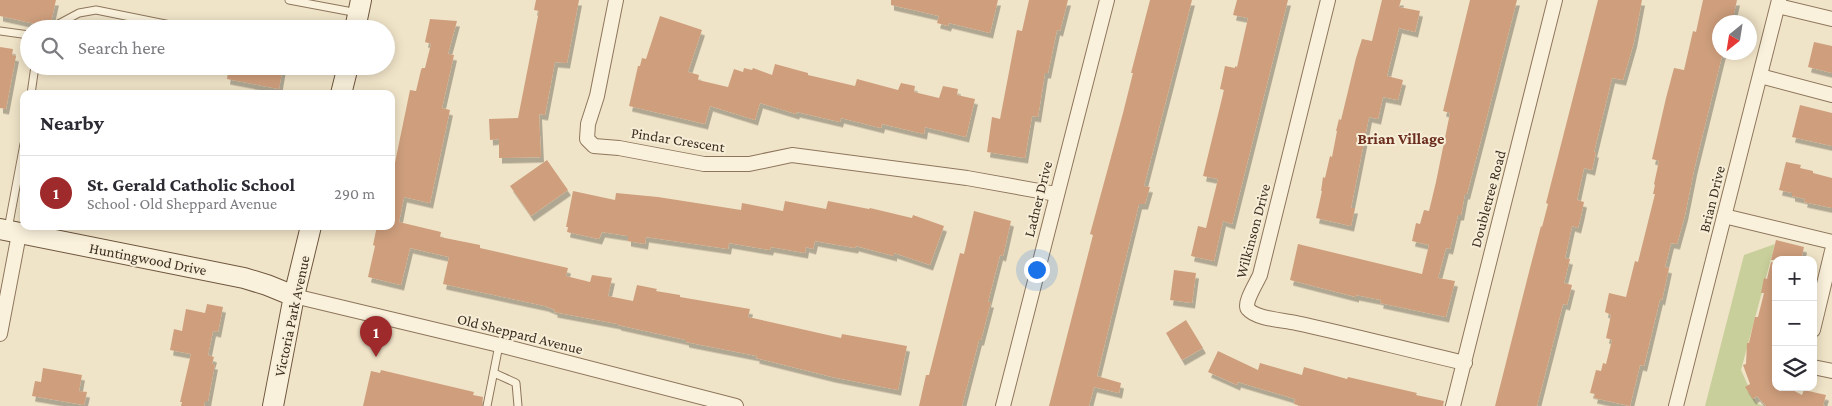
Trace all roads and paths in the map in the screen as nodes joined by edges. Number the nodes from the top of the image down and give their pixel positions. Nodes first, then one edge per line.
1 (289, 0) edge
2 (616, 0) edge
3 (1107, 0) edge
4 (1328, 0) edge
5 (1555, 0) edge
6 (1779, 3) edge
7 (358, 14) edge
8 (1832, 19) edge
9 (66, 20) edge
10 (145, 20) edge
11 (0, 31) edge
12 (20, 33) edge
13 (34, 75) edge
14 (346, 75) edge
15 (1760, 76) junction
16 (32, 90) edge
17 (342, 90) edge
18 (1832, 95) edge
19 (20, 167) edge
20 (1056, 194) junction
21 (1724, 216) junction
22 (310, 230) edge
23 (9, 231) edge
24 (1832, 242) edge
25 (1832, 251) edge
26 (294, 296) junction
27 (1817, 313) edge
28 (0, 334) edge
29 (499, 345) junction
30 (1464, 363) junction
31 (1817, 368) edge
32 (1832, 371) edge
33 (494, 373) junction
34 (273, 406) edge
35 (487, 406) edge
36 (518, 406) edge
37 (736, 406) edge
38 (1003, 406) edge
39 (1453, 406) edge
40 (1676, 406) edge

1 - 7 lane
2 - 20 street, Pindar Crescent
3 - 20 street, Ladner Drive
4 - 30 street, Wilkinson Drive
5 - 30 street, Doubletree Road
6 - 8 street
6 - 15 street, Brian Drive
9 - 10 lane
11 - 12 lane
13 - 16 lane
14 - 17 street
15 - 18 street
15 - 21 street, Brian Drive
19 - 23 lane
20 - 38 street, Ladner Drive
21 - 24 street
21 - 40 street, Brian Drive
22 - 26 street, Victoria Park Avenue
23 - 26 street, Huntingwood Drive
23 - 28 street
25 - 27 street
26 - 29 street, Old Sheppard Avenue
26 - 34 street, Victoria Park Avenue
29 - 33 lane
29 - 37 street, Old Sheppard Avenue
30 - 39 street, Doubletree Road
31 - 32 street
33 - 35 lane
33 - 36 lane

